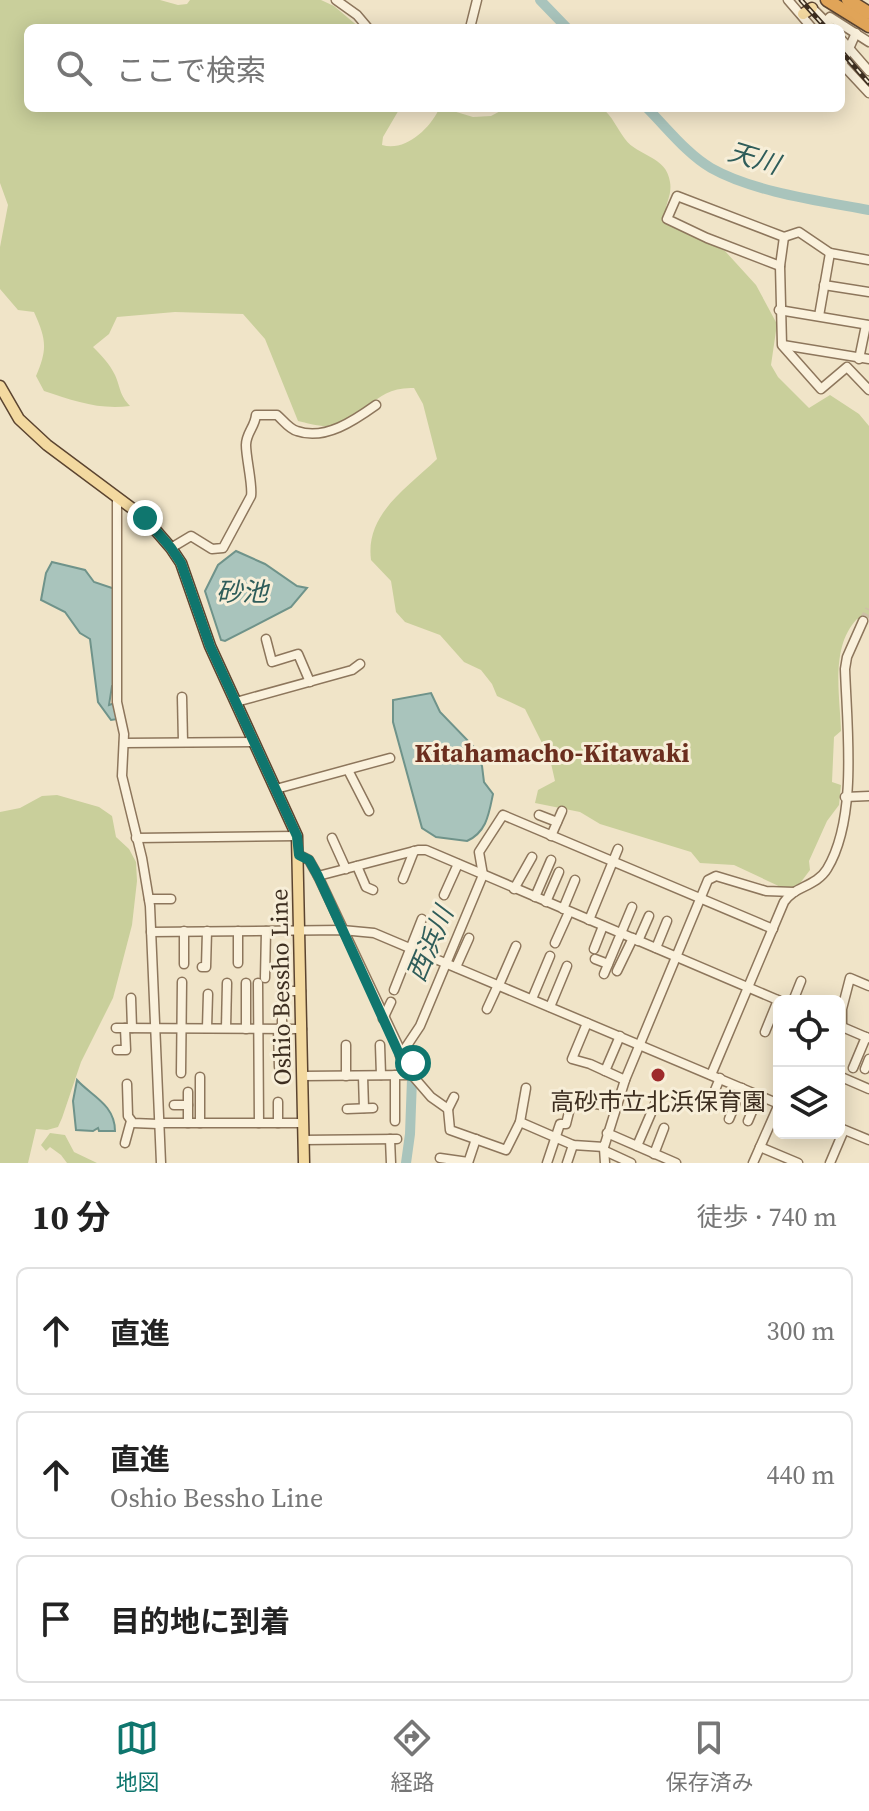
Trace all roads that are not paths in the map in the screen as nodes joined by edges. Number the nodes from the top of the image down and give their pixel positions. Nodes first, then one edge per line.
1 (336, 0) edge
2 (477, 0) edge
3 (788, 0) edge
4 (827, 0) edge
5 (848, 0) edge
6 (807, 11) dead end
7 (869, 13) edge
8 (365, 24) edge
9 (471, 24) edge
10 (809, 24) edge
11 (827, 24) edge
12 (829, 24) edge
13 (841, 24) edge
14 (845, 26) edge
15 (869, 26) edge
16 (856, 33) junction
17 (869, 42) edge
18 (845, 44) edge
19 (849, 48) junction
20 (845, 57) edge
21 (845, 66) edge
22 (869, 71) edge
23 (869, 93) edge
24 (784, 237) junction
25 (830, 253) junction
26 (869, 260) edge
27 (780, 266) junction
28 (824, 285) junction
29 (869, 292) edge
30 (779, 310) junction
31 (819, 316) junction
32 (868, 325) edge
33 (782, 345) junction
34 (865, 358) edge
35 (847, 367) junction
36 (0, 386) edge
37 (869, 390) edge
38 (376, 405) dead end
39 (117, 497) junction
40 (171, 548) junction
41 (863, 621) dead end
42 (266, 639) dead end
43 (360, 664) dead end
44 (310, 682) junction
45 (182, 697) dead end
46 (236, 702) junction
47 (183, 742) junction
48 (254, 742) junction
49 (124, 743) junction
50 (390, 758) dead end
51 (348, 770) junction
52 (276, 789) junction
53 (869, 796) edge
54 (845, 797) junction
55 (375, 798) dead end
56 (562, 811) dead end
57 (539, 815) dead end
58 (557, 822) junction
59 (297, 836) junction
60 (551, 836) junction
61 (136, 838) junction
62 (332, 838) dead end
63 (618, 849) dead end
64 (414, 851) junction
65 (299, 855) junction
66 (532, 857) dead end
67 (551, 860) dead end
68 (612, 863) junction
69 (458, 864) junction
70 (357, 866) junction
71 (654, 866) dead end
72 (346, 869) junction
73 (559, 872) dead end
74 (483, 875) junction
75 (318, 876) junction
76 (648, 878) junction
77 (403, 879) dead end
78 (575, 880) dead end
79 (514, 889) junction
80 (373, 890) dead end
81 (794, 892) junction
82 (444, 895) dead end
83 (535, 897) junction
84 (701, 898) junction
85 (149, 899) junction
86 (171, 899) dead end
87 (546, 902) junction
88 (632, 907) dead end
89 (566, 910) junction
90 (649, 916) dead end
91 (422, 919) dead end
92 (589, 920) junction
93 (667, 921) dead end
94 (603, 926) junction
95 (773, 929) junction
96 (342, 930) junction
97 (184, 931) junction
98 (207, 931) junction
99 (238, 931) junction
100 (266, 931) junction
101 (301, 931) junction
102 (151, 932) junction
103 (621, 934) junction
104 (469, 938) dead end
105 (636, 940) junction
106 (555, 943) dead end
107 (516, 946) dead end
108 (410, 948) junction
109 (656, 948) junction
110 (594, 949) dead end
111 (550, 956) dead end
112 (676, 957) junction
113 (595, 959) dead end
114 (238, 963) dead end
115 (184, 964) dead end
116 (447, 964) junction
117 (608, 964) junction
118 (567, 966) dead end
119 (202, 967) dead end
120 (456, 967) junction
121 (617, 971) dead end
122 (604, 974) dead end
123 (801, 981) dead end
124 (182, 982) dead end
125 (227, 983) dead end
126 (246, 983) dead end
127 (498, 985) junction
128 (869, 986) edge
129 (748, 988) junction
130 (394, 990) dead end
131 (301, 991) junction
132 (208, 994) dead end
133 (795, 995) edge
134 (845, 997) edge
135 (131, 998) dead end
136 (773, 998) edge
137 (532, 999) junction
138 (391, 1002) dead end
139 (550, 1007) junction
140 (487, 1009) dead end
141 (773, 1014) edge
142 (383, 1019) junction
143 (587, 1023) junction
144 (125, 1028) junction
145 (155, 1028) junction
146 (181, 1028) junction
147 (207, 1028) junction
148 (226, 1028) junction
149 (845, 1028) edge
150 (246, 1029) junction
151 (258, 1029) junction
152 (280, 1029) junction
153 (302, 1029) junction
154 (765, 1032) dead end
155 (620, 1036) junction
156 (868, 1037) edge
157 (346, 1045) dead end
158 (380, 1045) dead end
159 (640, 1045) junction
160 (117, 1050) dead end
161 (400, 1056) junction
162 (421, 1059) dead end
163 (869, 1059) edge
164 (280, 1061) dead end
165 (853, 1068) dead end
166 (865, 1069) dead end
167 (409, 1071) junction
168 (605, 1071) junction
169 (181, 1073) dead end
170 (381, 1075) junction
171 (395, 1075) junction
172 (302, 1076) junction
173 (346, 1076) junction
174 (363, 1076) junction
175 (716, 1076) junction
176 (200, 1077) dead end
177 (845, 1079) edge
178 (625, 1080) junction
179 (127, 1084) dead end
180 (526, 1088) dead end
181 (742, 1088) junction
182 (869, 1089) edge
183 (188, 1092) dead end
184 (759, 1095) junction
185 (454, 1097) dead end
186 (773, 1100) edge
187 (278, 1102) dead end
188 (655, 1104) dead end
189 (174, 1105) dead end
190 (188, 1105) junction
191 (615, 1107) junction
192 (708, 1107) dead end
193 (347, 1109) dead end
194 (448, 1109) junction
195 (773, 1116) edge
196 (748, 1117) dead end
197 (729, 1119) dead end
198 (131, 1121) junction
199 (395, 1121) dead end
200 (520, 1122) junction
201 (158, 1123) junction
202 (188, 1123) junction
203 (200, 1123) junction
204 (259, 1123) junction
205 (278, 1123) junction
206 (303, 1123) junction
207 (664, 1128) dead end
208 (845, 1131) edge
209 (607, 1133) junction
210 (556, 1137) junction
211 (476, 1139) junction
212 (838, 1139) edge
213 (303, 1140) junction
214 (869, 1140) edge
215 (125, 1143) dead end
216 (573, 1145) junction
217 (639, 1147) junction
218 (760, 1147) junction
219 (604, 1149) junction
220 (654, 1154) junction
221 (440, 1158) dead end
222 (468, 1162) edge
223 (673, 1162) edge
224 (161, 1163) edge
225 (304, 1163) edge
226 (391, 1163) edge
227 (547, 1163) edge
228 (567, 1163) edge
229 (605, 1163) edge
230 (632, 1163) edge
231 (753, 1163) edge
232 (798, 1163) edge
233 (830, 1163) edge

1 - 8 street
2 - 9 street
3 - 10 street
4 - 15 highway
5 - 7 highway
6 - 11 street
12 - 13 street
14 - 16 street
16 - 17 street
16 - 19 street
18 - 19 street
19 - 20 street
19 - 22 street
21 - 23 street
24 - 25 street
24 - 27 street
24 - 27 street
25 - 26 street
25 - 28 street
27 - 30 street
28 - 29 street
28 - 31 street
30 - 31 street
30 - 33 street
31 - 32 street
32 - 34 street
33 - 34 street
33 - 35 street
34 - 35 street
35 - 37 street
36 - 39 main road, Oshio Bessho Line
38 - 40 street
39 - 40 main road, Oshio Bessho Line
39 - 49 street
40 - 46 main road, Oshio Bessho Line
41 - 54 street
42 - 44 street
43 - 44 street
44 - 46 street
45 - 47 street
46 - 48 main road, Oshio Bessho Line
47 - 48 street
47 - 49 street
48 - 52 main road, Oshio Bessho Line
49 - 61 street
50 - 51 street
51 - 52 street
51 - 55 street
52 - 59 main road, Oshio Bessho Line
53 - 54 street
54 - 81 street
56 - 58 street
57 - 58 street
58 - 60 street
59 - 61 street
59 - 65 main road, Oshio Bessho Line
60 - 68 street
60 - 74 street
61 - 85 street
62 - 72 street
63 - 68 street
64 - 69 street
64 - 70 street
64 - 77 street
65 - 75 street
65 - 101 main road, Oshio Bessho Line
66 - 79 street
67 - 83 street
68 - 76 street
68 - 92 street
69 - 74 street
69 - 82 street
70 - 72 street
70 - 80 street
71 - 76 street
72 - 75 street
73 - 87 street
74 - 79 street
74 - 116 street
75 - 96 street
76 - 84 street
78 - 89 street
79 - 83 street
81 - 84 street
81 - 95 street
83 - 87 street
84 - 95 street
84 - 112 street
85 - 86 street
85 - 102 street
87 - 89 street
88 - 103 street
89 - 92 street
89 - 106 street
90 - 105 street
91 - 108 street
92 - 94 street
93 - 109 street
94 - 103 street
94 - 110 street
95 - 129 street
96 - 101 street
96 - 108 street
96 - 142 street
97 - 98 street
97 - 102 street
97 - 115 street
98 - 99 street
98 - 119 street
99 - 100 street
99 - 114 street
100 - 101 street
100 - 151 street
101 - 131 main road, Oshio Bessho Line
102 - 145 street
103 - 105 street
103 - 117 street
104 - 120 street
105 - 109 street
105 - 121 street
107 - 127 street
108 - 116 street
108 - 130 street
109 - 112 street
111 - 137 street
112 - 129 street
112 - 159 street
113 - 117 street
116 - 120 street
116 - 161 street
117 - 122 street
118 - 139 street
120 - 127 street
123 - 133 street
124 - 146 street
125 - 148 street
126 - 150 street
127 - 137 street
127 - 140 street
128 - 134 street
129 - 136 street
129 - 175 street
131 - 152 street
131 - 153 main road, Oshio Bessho Line
132 - 147 street
135 - 144 street
137 - 139 street
138 - 142 street
139 - 143 street
141 - 154 street
142 - 161 street
143 - 155 street
143 - 168 street
144 - 145 street
144 - 160 street
145 - 146 street
145 - 201 street
146 - 147 street
146 - 169 street
147 - 148 street
148 - 150 street
149 - 156 street
150 - 151 street
151 - 152 street
151 - 204 street
152 - 153 street
152 - 164 street
153 - 172 main road, Oshio Bessho Line
155 - 159 street
155 - 168 street
156 - 165 street
157 - 173 street
158 - 170 street
159 - 175 street
159 - 178 street
161 - 167 street
162 - 167 street
163 - 166 street
167 - 171 street
167 - 194 street
168 - 178 street
170 - 171 street
170 - 174 street
171 - 199 street
172 - 173 street
172 - 206 main road, Oshio Bessho Line
173 - 174 street
174 - 193 street
175 - 181 street
175 - 192 street
176 - 203 street
177 - 182 street
178 - 191 street
179 - 198 street
180 - 200 street
181 - 184 street
181 - 197 street
183 - 190 street
184 - 186 street
184 - 196 street
185 - 194 street
187 - 205 street
188 - 217 street
189 - 190 street
190 - 202 street
191 - 209 street
191 - 210 street
194 - 211 street
195 - 218 street
198 - 201 street
198 - 215 street
200 - 210 street
200 - 211 street
201 - 202 street
201 - 224 street
202 - 203 street
203 - 204 street
204 - 205 street
205 - 206 street
206 - 213 main road, Oshio Bessho Line
207 - 220 street
208 - 214 street
209 - 217 street
209 - 219 street
210 - 216 street
210 - 227 street
211 - 222 street
212 - 233 street
213 - 225 main road, Oshio Bessho Line
213 - 226 street
216 - 219 street
216 - 228 street
217 - 220 street
217 - 230 street
218 - 231 street
218 - 232 street
219 - 229 street
219 - 230 street
220 - 223 street
221 - 222 street

